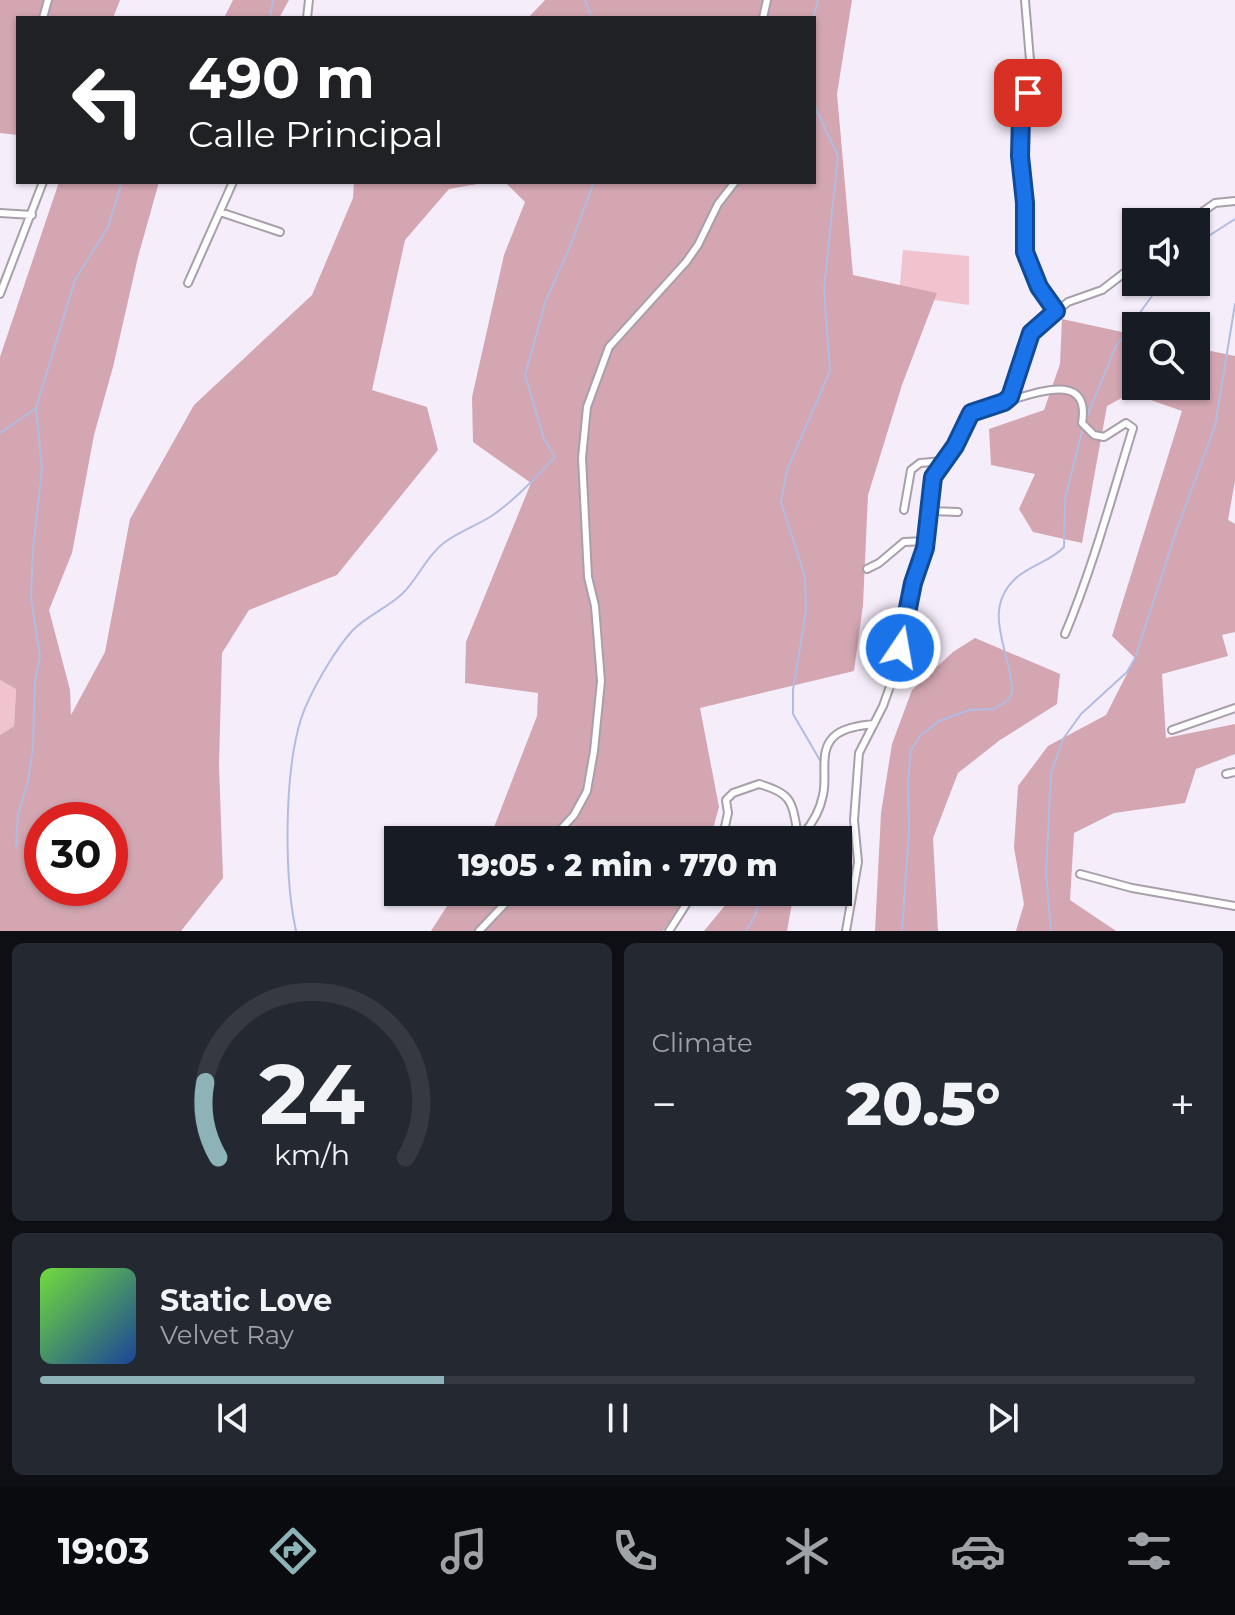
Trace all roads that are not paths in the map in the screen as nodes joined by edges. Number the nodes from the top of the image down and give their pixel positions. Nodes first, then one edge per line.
1 (1025, 0) edge
2 (42, 184) edge
3 (232, 184) edge
4 (733, 184) edge
5 (1235, 201) edge
6 (1208, 208) edge
7 (220, 212) junction
8 (0, 213) edge
9 (32, 215) junction
10 (280, 232) dead end
11 (1122, 275) edge
12 (188, 283) dead end
13 (0, 294) edge
14 (1056, 311) junction
15 (1004, 402) junction
16 (944, 461) junction
17 (904, 510) dead end
18 (931, 511) junction
19 (958, 512) dead end
20 (926, 541) junction
21 (867, 569) dead end
22 (1065, 634) dead end
23 (1235, 708) edge
24 (874, 724) junction
25 (1172, 730) dead end
26 (1235, 772) edge
27 (1226, 774) dead end
28 (564, 826) edge
29 (725, 826) edge
30 (797, 826) edge
31 (810, 826) edge
32 (1080, 874) dead end
33 (503, 906) edge
34 (685, 906) edge
35 (1235, 906) edge
36 (479, 931) edge
37 (669, 931) edge
38 (846, 931) edge

1 - 14 street
2 - 9 street
3 - 7 street
4 - 28 street
5 - 6 street
7 - 10 street
7 - 12 street
8 - 9 street
9 - 13 street
11 - 14 street
14 - 15 street
15 - 16 street
15 - 22 street
16 - 17 street
16 - 18 street
18 - 19 street
18 - 20 street
20 - 21 street
20 - 24 street
23 - 25 street
24 - 31 street
24 - 38 street
26 - 27 street
29 - 30 street
32 - 35 street
33 - 36 street
34 - 37 street

